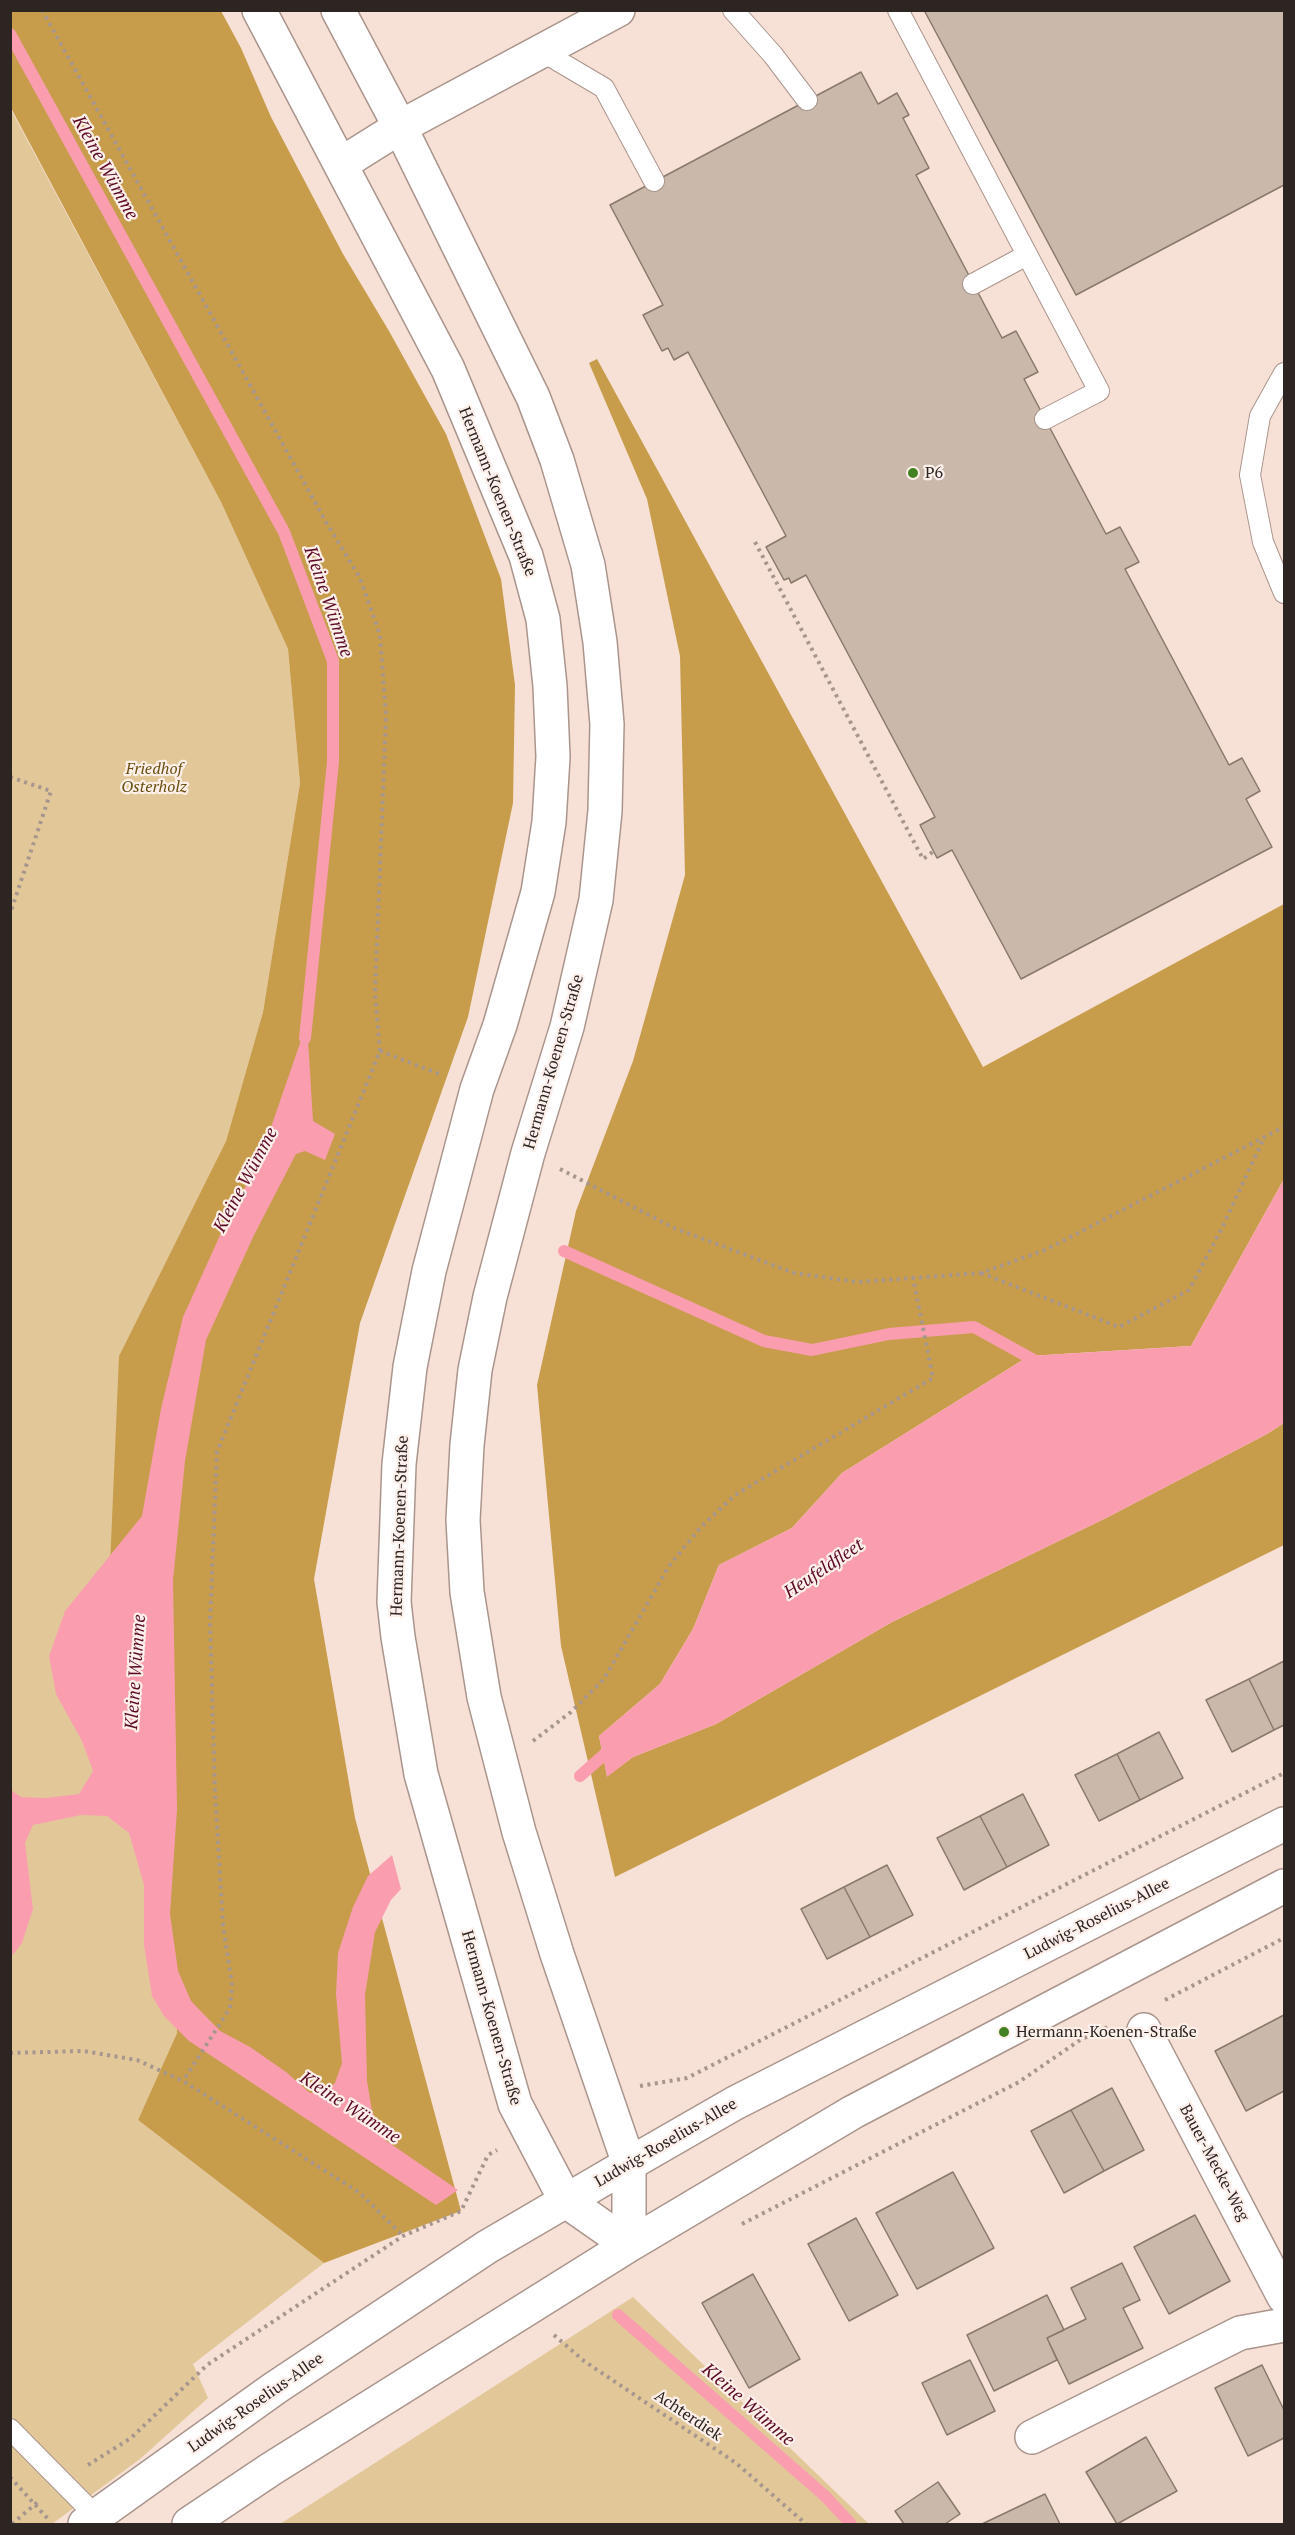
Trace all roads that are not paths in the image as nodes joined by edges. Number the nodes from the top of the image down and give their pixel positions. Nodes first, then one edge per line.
1 (259, 10) edge
2 (338, 10) edge
3 (618, 10) edge
4 (733, 10) edge
5 (898, 10) edge
6 (543, 52) junction
7 (807, 100) dead end
8 (400, 127) junction
9 (341, 164) junction
10 (654, 182) dead end
11 (1027, 255) junction
12 (973, 284) dead end
13 (1284, 373) edge
14 (1045, 419) dead end
15 (1284, 593) edge
16 (1284, 1824) edge
17 (1284, 1886) edge
18 (1140, 2019) road end
19 (629, 2164) junction
20 (566, 2201) junction
21 (629, 2245) junction
22 (1284, 2296) edge
23 (1284, 2325) edge
24 (10, 2429) edge
25 (1032, 2437) dead end
26 (90, 2520) edge
27 (189, 2524) edge

1 - 9 main road, Hermann-Koenen-Straße
2 - 8 main road, Hermann-Koenen-Straße
3 - 6 main road
4 - 7 lane
5 - 11 lane
6 - 8 main road
6 - 10 lane
8 - 9 main road
8 - 19 main road, Hermann-Koenen-Straße
9 - 20 main road, Hermann-Koenen-Straße
11 - 12 lane
11 - 14 lane
13 - 15 lane
16 - 19 main road, Ludwig-Roselius-Allee
17 - 21 main road
18 - 22 main road, Bauer-Mecke-Weg
19 - 20 main road, Ludwig-Roselius-Allee
19 - 21 main road, Hermann-Koenen-Straße
20 - 21 main road, Hermann-Koenen-Straße
20 - 26 main road, Ludwig-Roselius-Allee
21 - 27 main road
23 - 25 main road
24 - 26 lane

